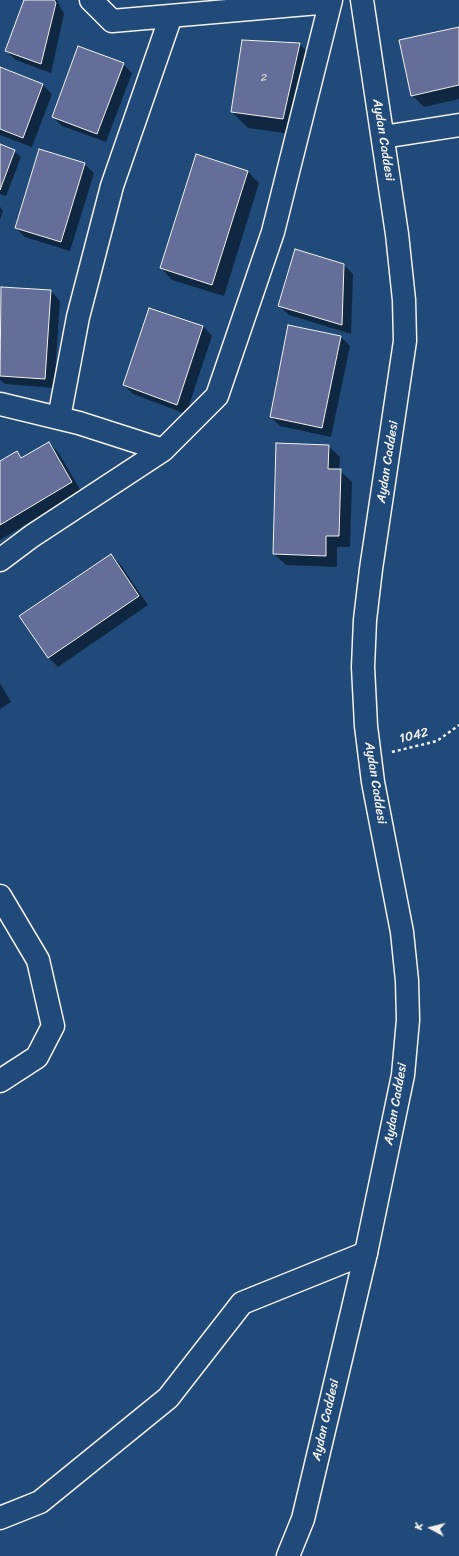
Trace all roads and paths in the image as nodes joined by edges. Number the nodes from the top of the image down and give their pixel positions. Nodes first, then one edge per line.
1 (91, 0) edge
2 (362, 0) edge
3 (330, 1) edge
4 (171, 16) junction
5 (459, 125) edge
6 (383, 137) junction
7 (0, 404) edge
8 (59, 418) junction
9 (163, 450) junction
10 (0, 560) edge
11 (459, 726) edge
12 (370, 758) junction
13 (0, 896) edge
14 (0, 1081) edge
15 (366, 1254) junction
16 (0, 1518) edge
17 (288, 1556) edge

1 - 4 street
2 - 6 street, Aydan Caddesi
3 - 4 street
3 - 9 street
4 - 8 street
5 - 6 street
6 - 12 street, Aydan Caddesi
7 - 8 street
8 - 9 street
9 - 10 street
11 - 12 path, 1042
12 - 15 street, Aydan Caddesi
13 - 14 street
15 - 16 street
15 - 17 street, Aydan Caddesi

